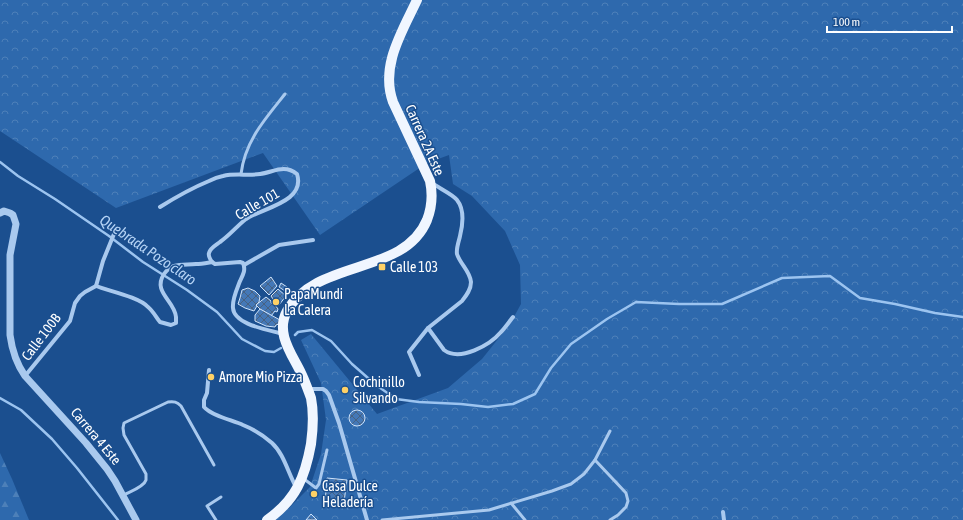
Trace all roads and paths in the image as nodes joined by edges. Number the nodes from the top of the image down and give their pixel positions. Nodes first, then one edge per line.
1 (417, 0) edge
2 (285, 94) dead end
3 (241, 174) junction
4 (430, 181) junction
5 (160, 207) dead end
6 (1, 210) edge
7 (115, 231) dead end
8 (313, 240) dead end
9 (212, 262) junction
10 (244, 266) junction
11 (96, 286) junction
12 (513, 317) dead end
13 (428, 328) junction
14 (283, 334) junction
15 (209, 370) dead end
16 (419, 375) dead end
17 (25, 376) junction
18 (308, 389) junction
19 (610, 431) dead end
20 (327, 450) dead end
21 (595, 460) junction
22 (214, 464) dead end
23 (302, 478) junction
24 (297, 488) junction
25 (123, 495) junction
26 (221, 497) dead end
27 (511, 503) junction
28 (723, 512) dead end
29 (136, 520) edge
30 (216, 520) edge
31 (268, 520) edge
32 (367, 520) edge
33 (382, 520) edge
34 (525, 520) edge
35 (610, 520) edge
36 (724, 520) edge

1 - 4 main road, Carrera 2A Este
2 - 3 lane
3 - 5 street, Calle 101
3 - 9 street, Calle 101
4 - 13 street
4 - 14 main road, Carrera 2A Este
6 - 17 street, Carrera 4 Este
7 - 11 street
8 - 10 street
9 - 10 street
9 - 11 street
10 - 14 street
11 - 17 street, Calle 100B
12 - 13 street
13 - 16 street
14 - 18 main road
15 - 24 street
17 - 25 street, Carrera 4 Este
18 - 23 main road
18 - 32 street
19 - 21 lane
20 - 23 lane
21 - 27 lane
21 - 35 lane
22 - 25 lane
23 - 24 main road
24 - 31 main road
25 - 29 street, Carrera 4 Este
26 - 30 lane
27 - 33 lane
27 - 34 lane
28 - 36 street

